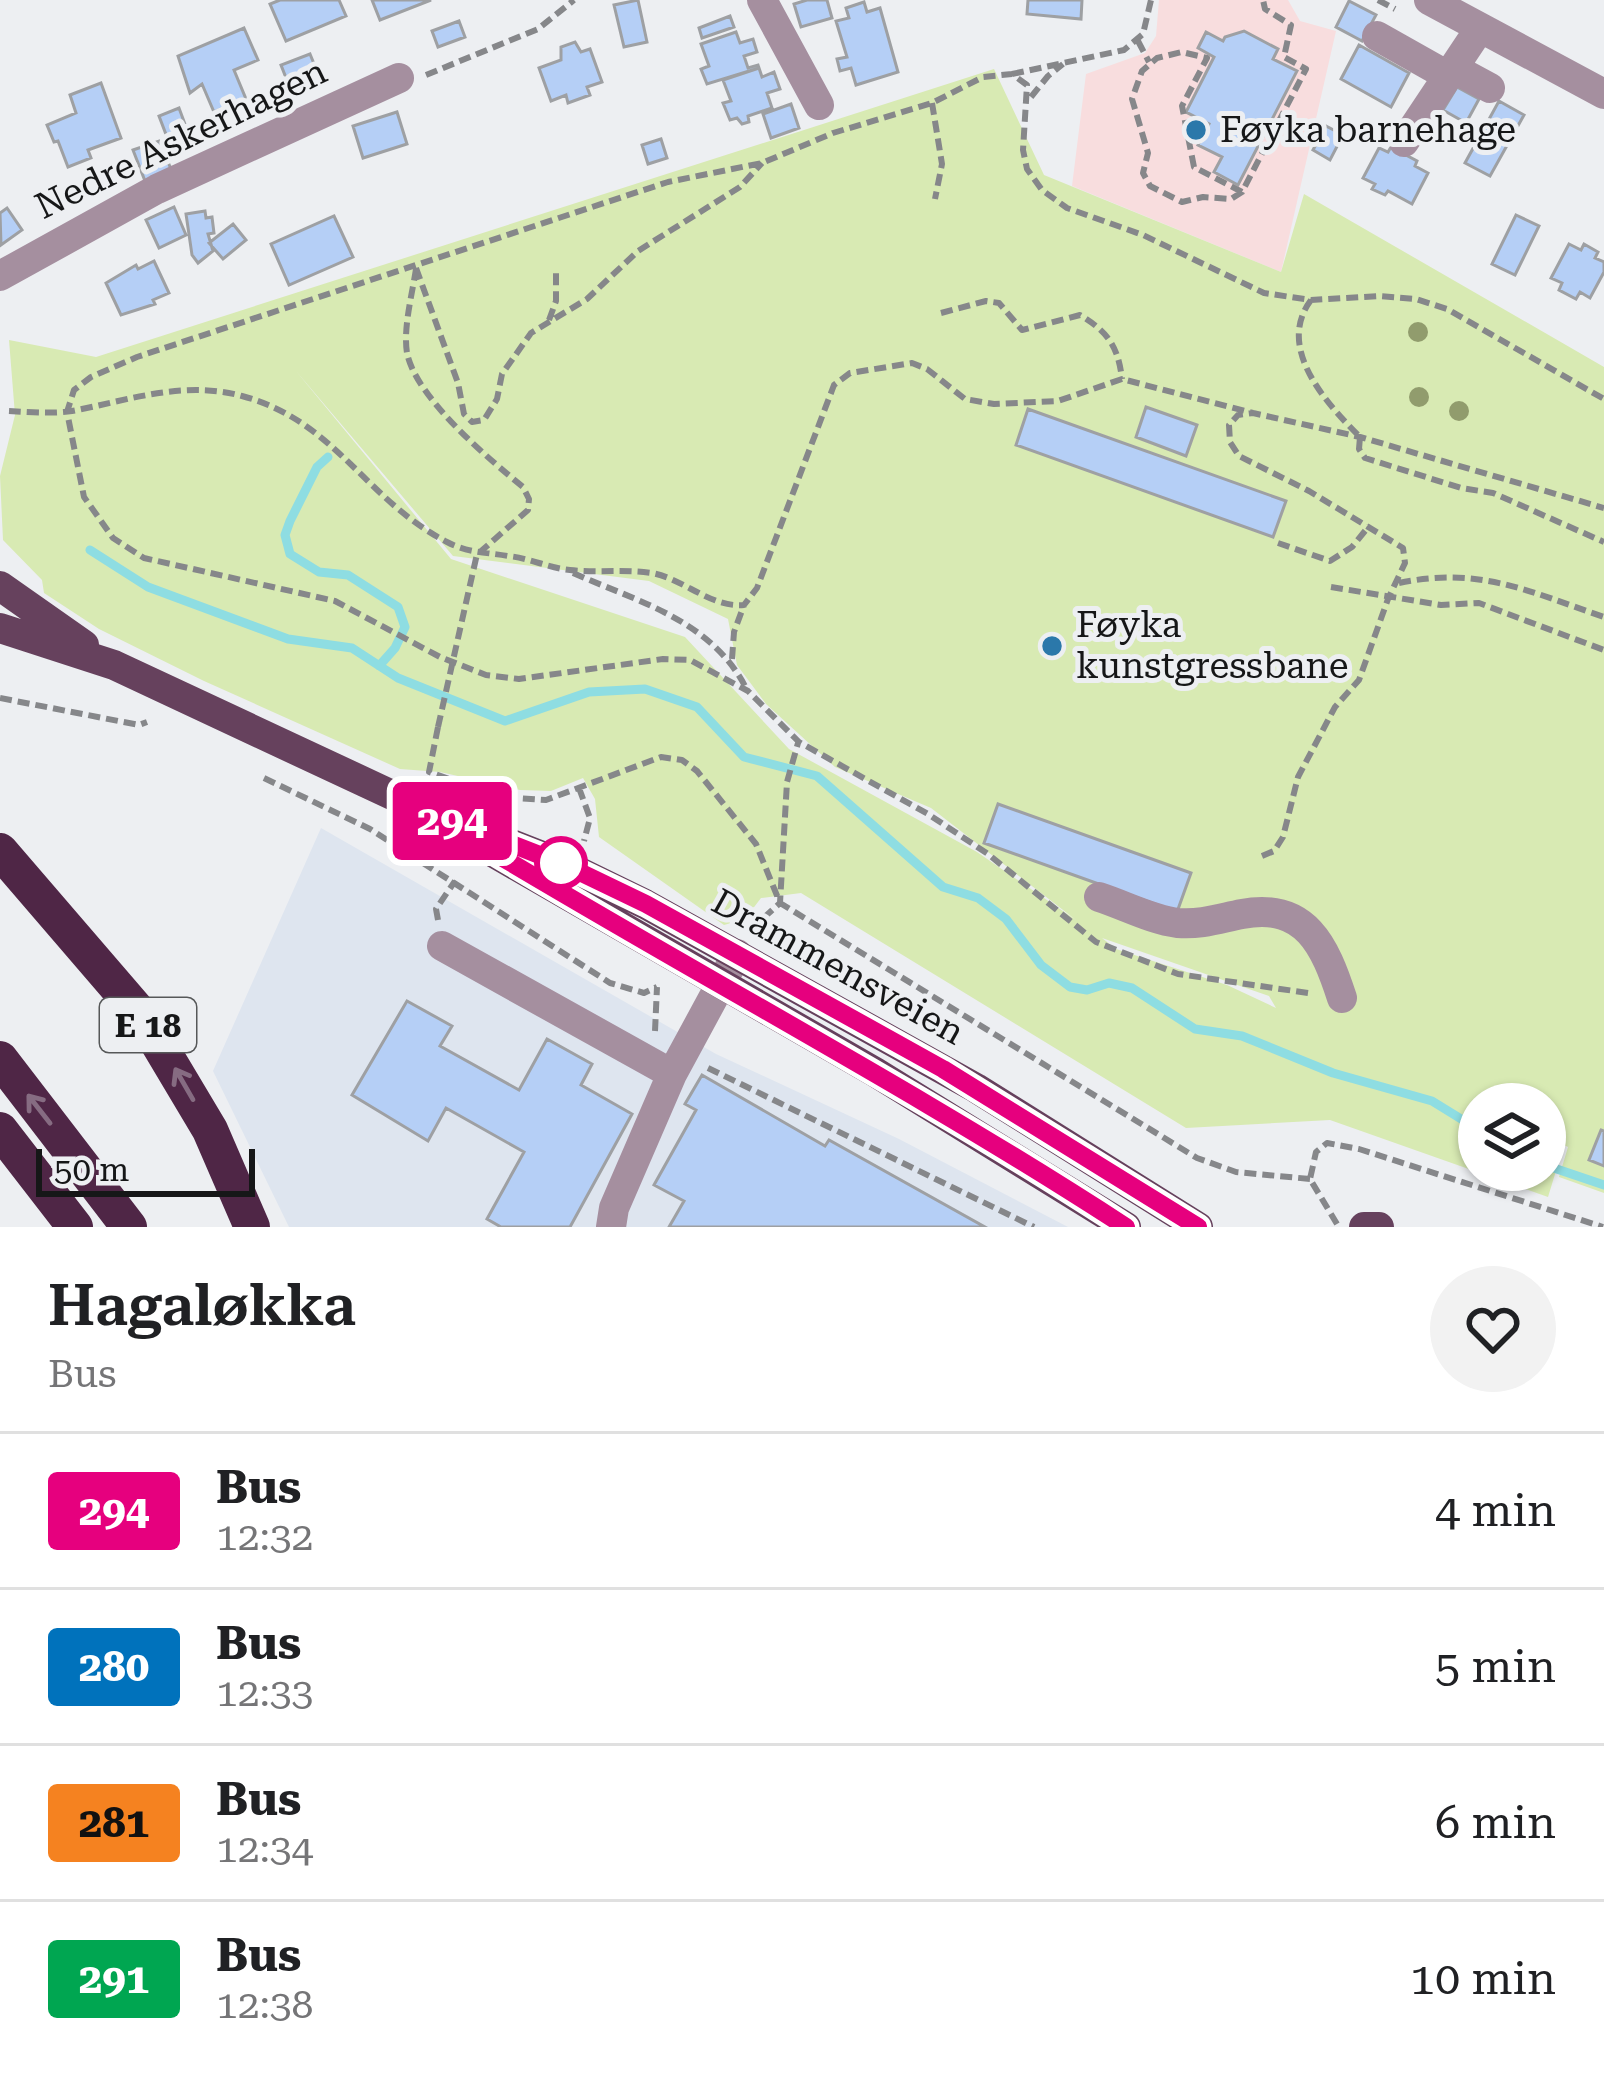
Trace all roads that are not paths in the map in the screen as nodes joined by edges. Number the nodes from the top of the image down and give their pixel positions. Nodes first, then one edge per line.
1 (762, 0) edge
2 (1430, 0) edge
3 (1480, 28) junction
4 (1377, 36) dead end
5 (1450, 72) junction
6 (399, 78) road end
7 (1490, 88) dead end
8 (1603, 91) edge
9 (819, 105) dead end
10 (1404, 142) dead end
11 (0, 276) edge
12 (0, 586) edge
13 (0, 628) edge
14 (114, 665) junction
15 (422, 809) junction
16 (0, 851) edge
17 (1099, 897) dead end
18 (742, 943) junction
19 (442, 946) road end
20 (720, 984) junction
21 (1342, 998) dead end
22 (0, 1059) edge
23 (672, 1074) junction
24 (0, 1130) edge
25 (75, 1227) edge
26 (129, 1227) edge
27 (252, 1227) edge
28 (611, 1227) edge
29 (1126, 1227) edge
30 (1198, 1227) edge
31 (1364, 1227) edge
32 (1379, 1227) edge

1 - 9 street
2 - 3 street
3 - 5 street
3 - 8 street
4 - 5 street
5 - 7 street
5 - 10 street
6 - 11 street, Nedre Askerhagen
12 - 14 main road, Drammensveien
13 - 14 main road, Drammensveien
14 - 15 main road, Drammensveien
15 - 18 main road, Drammensveien
15 - 20 main road, Drammensveien
27 -> 16 highway, E 18
17 - 21 street
18 - 20 street
18 - 30 main road, Drammensveien
19 - 23 street
20 - 23 street
20 - 29 main road, Drammensveien
26 -> 22 highway
23 - 28 street
24 - 25 highway
31 - 32 main road

